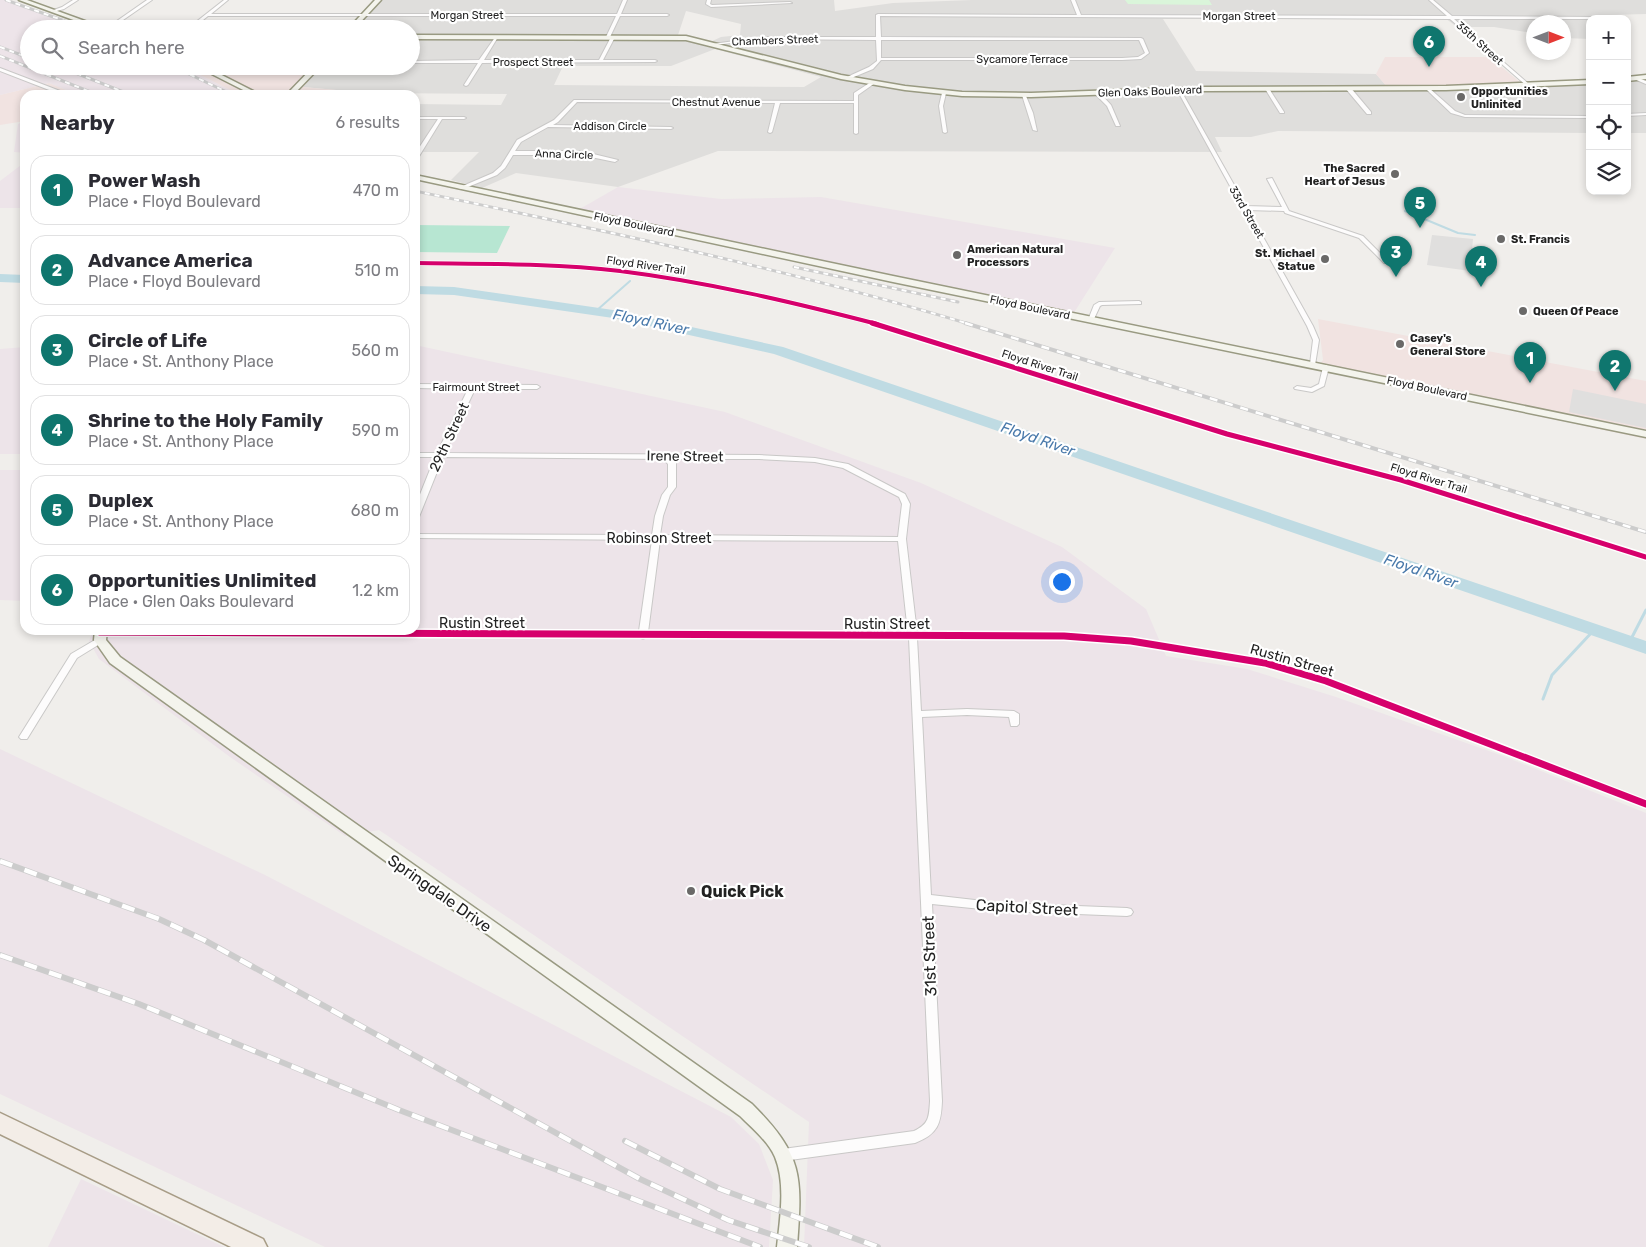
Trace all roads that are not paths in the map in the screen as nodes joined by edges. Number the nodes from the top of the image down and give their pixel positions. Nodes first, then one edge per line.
1 (22, 0) edge
2 (76, 0) edge
3 (150, 0) edge
4 (226, 0) edge
5 (378, 0) edge
6 (625, 0) edge
7 (709, 0) edge
8 (1073, 0) edge
9 (1431, 0) edge
10 (790, 3) dead end
11 (53, 11) junction
12 (207, 15) junction
13 (364, 15) junction
14 (618, 15) junction
15 (668, 15) dead end
16 (1080, 16) junction
17 (1450, 17) junction
18 (1586, 18) edge
19 (78, 20) edge
20 (121, 20) edge
21 (201, 20) edge
22 (359, 20) edge
23 (420, 37) edge
24 (496, 37) junction
25 (610, 37) junction
26 (879, 38) junction
27 (1141, 39) joint
28 (715, 44) junction
29 (880, 59) junction
30 (655, 61) dead end
31 (420, 62) edge
32 (482, 62) junction
33 (600, 62) junction
34 (0, 68) edge
35 (217, 75) edge
36 (309, 75) edge
37 (1646, 77) edge
38 (850, 78) junction
39 (1636, 78) junction
40 (1631, 79) edge
41 (1586, 82) edge
42 (873, 83) junction
43 (1646, 83) edge
44 (466, 85) dead end
45 (1528, 86) junction
46 (1266, 88) junction
47 (1348, 88) junction
48 (1429, 89) junction
49 (54, 90) edge
50 (248, 90) edge
51 (294, 90) edge
52 (1178, 90) junction
53 (944, 92) junction
54 (1097, 93) junction
55 (1024, 96) junction
56 (778, 102) junction
57 (856, 102) junction
58 (1282, 112) dead end
59 (1369, 113) dead end
60 (1646, 114) edge
61 (1631, 115) edge
62 (1586, 116) edge
63 (420, 118) edge
64 (442, 118) junction
65 (464, 118) dead end
66 (1118, 125) dead end
67 (548, 126) junction
68 (671, 128) dead end
69 (1035, 130) dead end
70 (770, 132) dead end
71 (945, 132) dead end
72 (856, 133) dead end
73 (420, 146) edge
74 (511, 153) junction
75 (615, 160) dead end
76 (420, 179) edge
77 (1270, 179) dead end
78 (461, 188) junction
79 (1245, 208) junction
80 (1286, 209) junction
81 (1386, 262) dead end
82 (1139, 303) dead end
83 (1090, 320) junction
84 (1313, 364) junction
85 (1326, 367) junction
86 (420, 386) edge
87 (473, 386) junction
88 (538, 387) dead end
89 (1297, 388) dead end
90 (1646, 434) edge
91 (420, 455) edge
92 (440, 455) junction
93 (666, 458) junction
94 (420, 505) edge
95 (420, 536) edge
96 (658, 539) junction
97 (902, 539) junction
98 (420, 633) edge
99 (99, 635) edge
100 (101, 635) edge
101 (643, 636) junction
102 (913, 637) junction
103 (916, 714) junction
104 (1014, 724) dead end
105 (24, 737) dead end
106 (1646, 804) edge
107 (927, 900) junction
108 (1127, 912) dead end
109 (0, 1123) edge
110 (783, 1155) junction
111 (255, 1247) edge
112 (787, 1247) edge

1 - 11 main road
2 - 11 street
3 - 20 street
4 - 12 street
5 - 13 main road
6 - 14 street
7 - 10 street
8 - 16 street
9 - 17 street, 35th Street
11 - 19 main road
12 - 13 street, Morgan Street
12 - 21 street
13 - 14 street, Morgan Street
13 - 22 main road
14 - 15 street, Morgan Street
14 - 25 street
16 - 17 street, Morgan Street
16 - 26 street, Morgan Street
17 - 18 street, Morgan Street
17 - 45 street, 35th Street
23 - 24 main road, Chambers Street
24 - 25 main road, Chambers Street
24 - 32 street
25 - 28 main road, Chambers Street
25 - 33 street
26 - 27 street, Chambers Street
26 - 28 street, Chambers Street
26 - 29 street
27 - 29 street, Sycamore Terrace
28 - 38 main road, Glen Oaks Boulevard
29 - 38 street
30 - 33 street, Prospect Street
31 - 32 street, Prospect Street
32 - 33 street, Prospect Street
32 - 44 street
34 - 49 street
35 - 50 main road
36 - 51 main road
37 - 39 main road
38 - 42 main road, Glen Oaks Boulevard
39 - 40 main road
39 - 43 street
41 - 45 main road, Glen Oaks Boulevard
42 - 53 main road, Glen Oaks Boulevard
42 - 57 street
45 - 48 main road, Glen Oaks Boulevard
46 - 47 main road, Glen Oaks Boulevard
46 - 52 main road, Glen Oaks Boulevard
46 - 58 street
47 - 48 main road, Glen Oaks Boulevard
47 - 59 street
48 - 62 street
52 - 54 main road, Glen Oaks Boulevard
52 - 79 street, 33rd Street
53 - 55 main road, Glen Oaks Boulevard
53 - 71 street
54 - 55 main road, Glen Oaks Boulevard
54 - 66 street
55 - 69 street
56 - 57 street, Chestnut Avenue
56 - 67 street, Chestnut Avenue
56 - 70 street
57 - 72 street
60 - 61 street
63 - 64 street
64 - 65 street
64 - 73 street
67 - 68 street, Addison Circle
67 - 74 street
74 - 75 street, Anna Circle
74 - 78 street
76 - 78 main road, Floyd Boulevard
77 - 80 street
78 - 83 main road, Floyd Boulevard
79 - 80 street
79 - 84 street, 33rd Street
80 - 81 street
82 - 83 street
83 - 84 main road, Floyd Boulevard
84 - 85 main road, Floyd Boulevard
85 - 89 street
85 - 90 main road, Floyd Boulevard
86 - 87 street, Fairmount Street
87 - 88 street, Fairmount Street
87 - 92 street, 29th Street
91 - 92 street, Irene Street
92 - 93 street, Irene Street
92 - 94 street, 29th Street
93 - 96 street
93 - 97 street, Irene Street
95 - 96 street, Robinson Street
96 - 97 street, Robinson Street
96 - 101 street
97 - 102 street, 31st Street
98 - 101 street, Rustin Street
99 - 105 street
100 - 110 main road, Springdale Drive
101 - 102 street, Rustin Street
102 - 103 street, 31st Street
102 - 106 street, Rustin Street
103 - 104 street
103 - 107 street, 31st Street
107 - 108 street, Capitol Street
107 - 110 street, 31st Street
109 - 111 main road
110 - 112 main road

